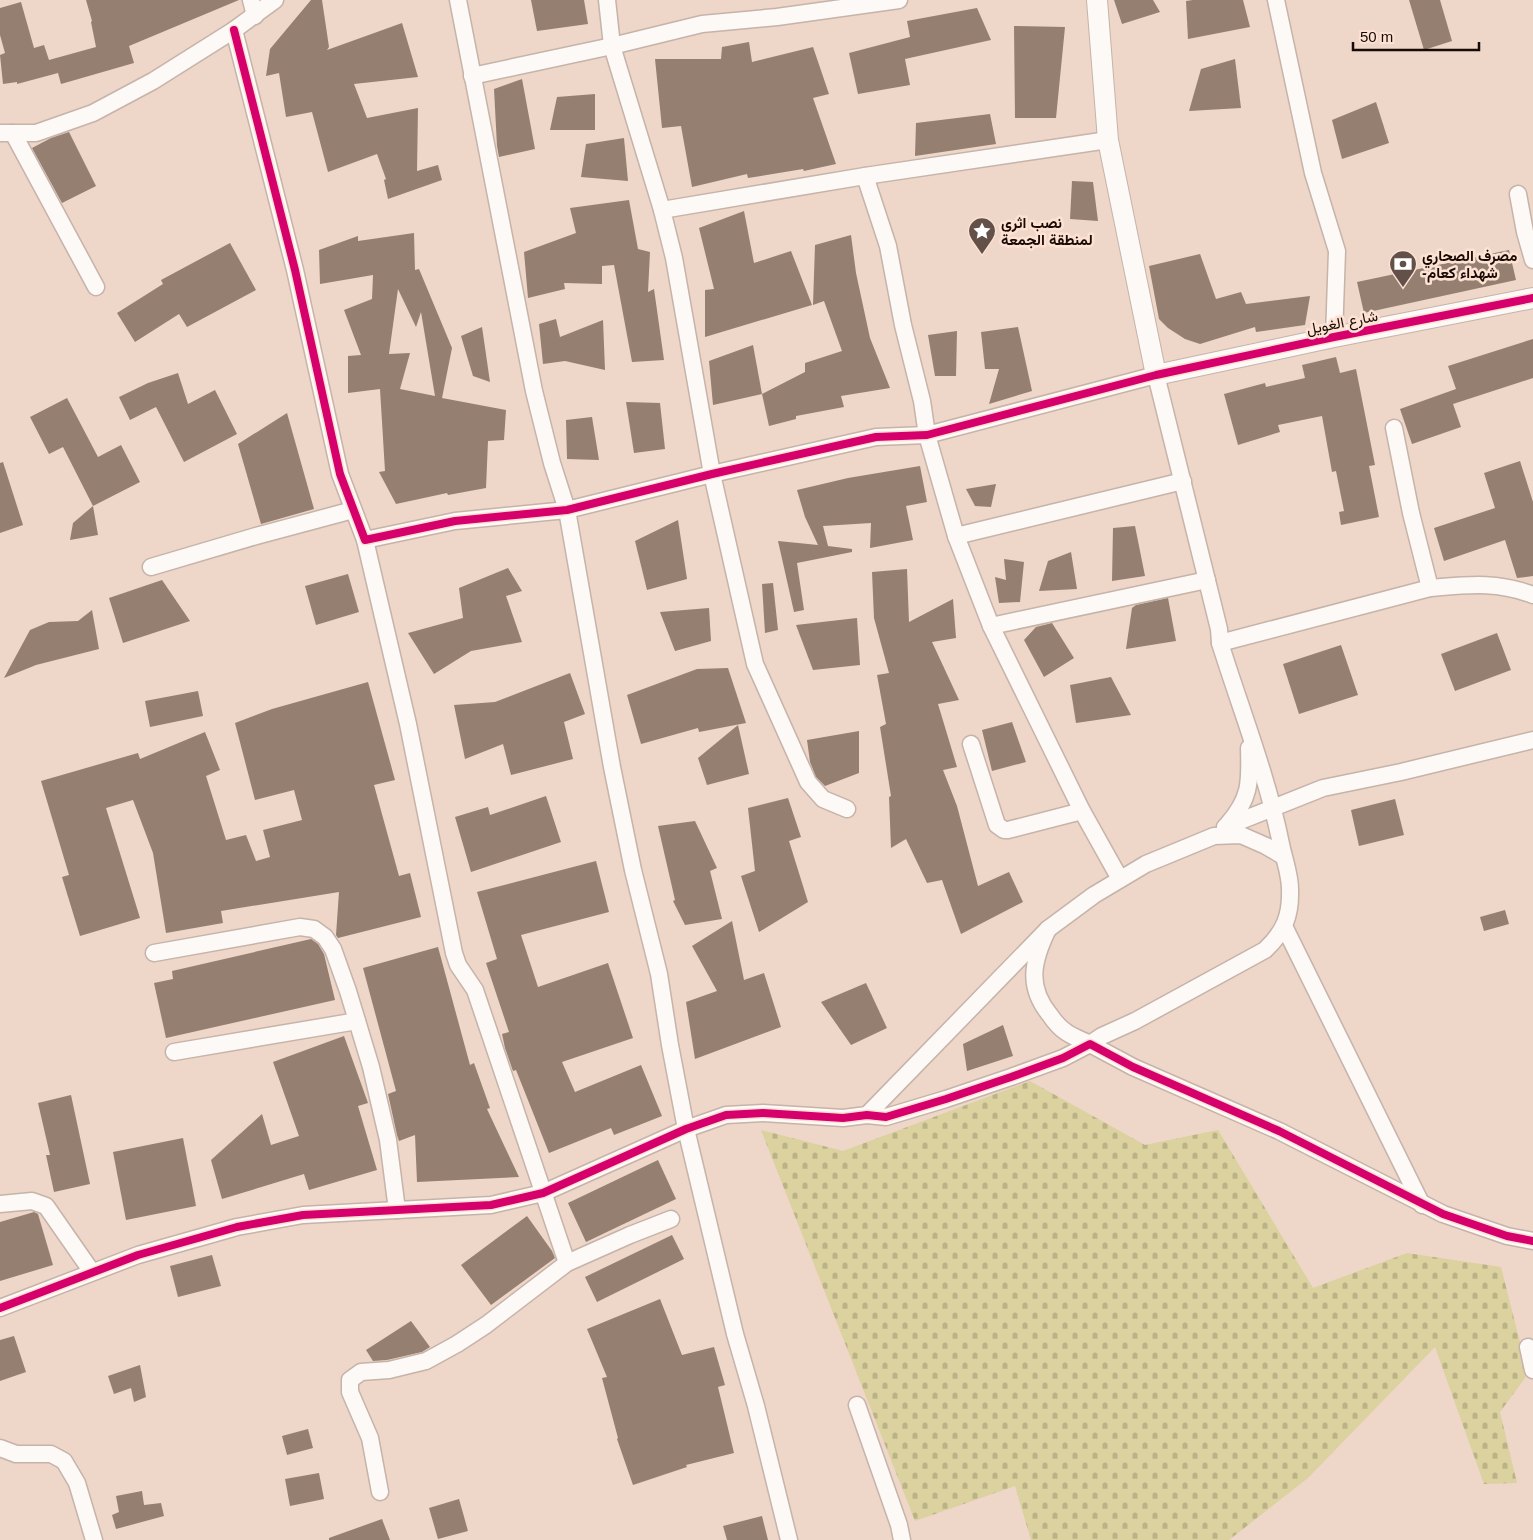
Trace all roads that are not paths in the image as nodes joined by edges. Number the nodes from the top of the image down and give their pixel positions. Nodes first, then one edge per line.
1 (275, 0) edge
2 (458, 0) edge
3 (607, 0) edge
4 (899, 0) edge
5 (1097, 0) edge
6 (1276, 0) edge
7 (253, 8) edge
8 (234, 30) junction
9 (612, 46) junction
10 (472, 76) junction
11 (6, 133) edge
12 (1108, 140) junction
13 (865, 176) junction
14 (1518, 194) dead end
15 (662, 210) junction
16 (1533, 260) edge
17 (96, 287) dead end
18 (1533, 298) edge
19 (1334, 337) junction
20 (1156, 375) junction
21 (1394, 428) dead end
22 (927, 435) junction
23 (712, 474) junction
24 (1182, 481) junction
25 (354, 510) junction
26 (567, 510) junction
27 (956, 536) junction
28 (364, 540) junction
29 (151, 567) dead end
30 (1207, 580) junction
31 (1430, 588) junction
32 (1533, 595) edge
33 (991, 626) junction
34 (1220, 643) junction
35 (1250, 732) junction
36 (1533, 740) edge
37 (971, 744) dead end
38 (1273, 807) junction
39 (847, 809) dead end
40 (1082, 811) junction
41 (1219, 832) junction
42 (1283, 856) junction
43 (1120, 879) junction
44 (1284, 926) junction
45 (1048, 929) junction
46 (154, 953) dead end
47 (357, 1021) junction
48 (1090, 1044) junction
49 (174, 1052) dead end
50 (867, 1115) junction
51 (686, 1129) junction
52 (543, 1193) junction
53 (0, 1204) edge
54 (1422, 1204) junction
55 (397, 1210) junction
56 (671, 1219) dead end
57 (1533, 1241) edge
58 (567, 1264) junction
59 (92, 1272) junction
60 (0, 1308) edge
61 (1528, 1347) dead end
62 (1533, 1370) edge
63 (857, 1405) dead end
64 (0, 1448) edge
65 (380, 1492) dead end
66 (94, 1540) edge
67 (789, 1540) edge
68 (902, 1540) edge

1 - 7 street
2 - 10 street
3 - 9 street
4 - 9 street
5 - 12 street
6 - 19 street
7 - 8 street
8 - 11 street
8 - 25 street
9 - 10 street
9 - 15 street
10 - 26 street
11 - 17 street
12 - 13 street
12 - 20 street
13 - 15 street
13 - 22 street
14 - 16 street
15 - 23 street
18 - 19 street, شارع الغويل
19 - 20 street, شارع الغويل
20 - 22 street
20 - 24 street
21 - 31 street
22 - 23 street
22 - 27 street
23 - 26 street
23 - 39 street
24 - 27 street
24 - 30 street
25 - 28 street
25 - 29 street
26 - 28 street
26 - 51 street
27 - 33 street
28 - 52 street
30 - 33 street
30 - 34 street
31 - 32 street
31 - 34 street
33 - 40 street
34 - 35 street
35 - 38 street
35 - 41 street
36 - 38 street
37 - 40 street
38 - 41 street
38 - 42 street
40 - 43 street
41 - 42 street
41 - 43 street
42 - 44 street
43 - 45 street
44 - 48 street
44 - 54 street
45 - 48 street
45 - 50 street
46 - 47 street
47 - 49 street
47 - 55 street
48 - 50 street
48 - 54 street
50 - 51 street
51 - 52 street
51 - 67 street
52 - 55 street
52 - 58 street
53 - 59 street
54 - 57 street
55 - 59 street
56 - 58 street
58 - 65 street
59 - 60 street
61 - 62 street
63 - 68 street
64 - 66 street

